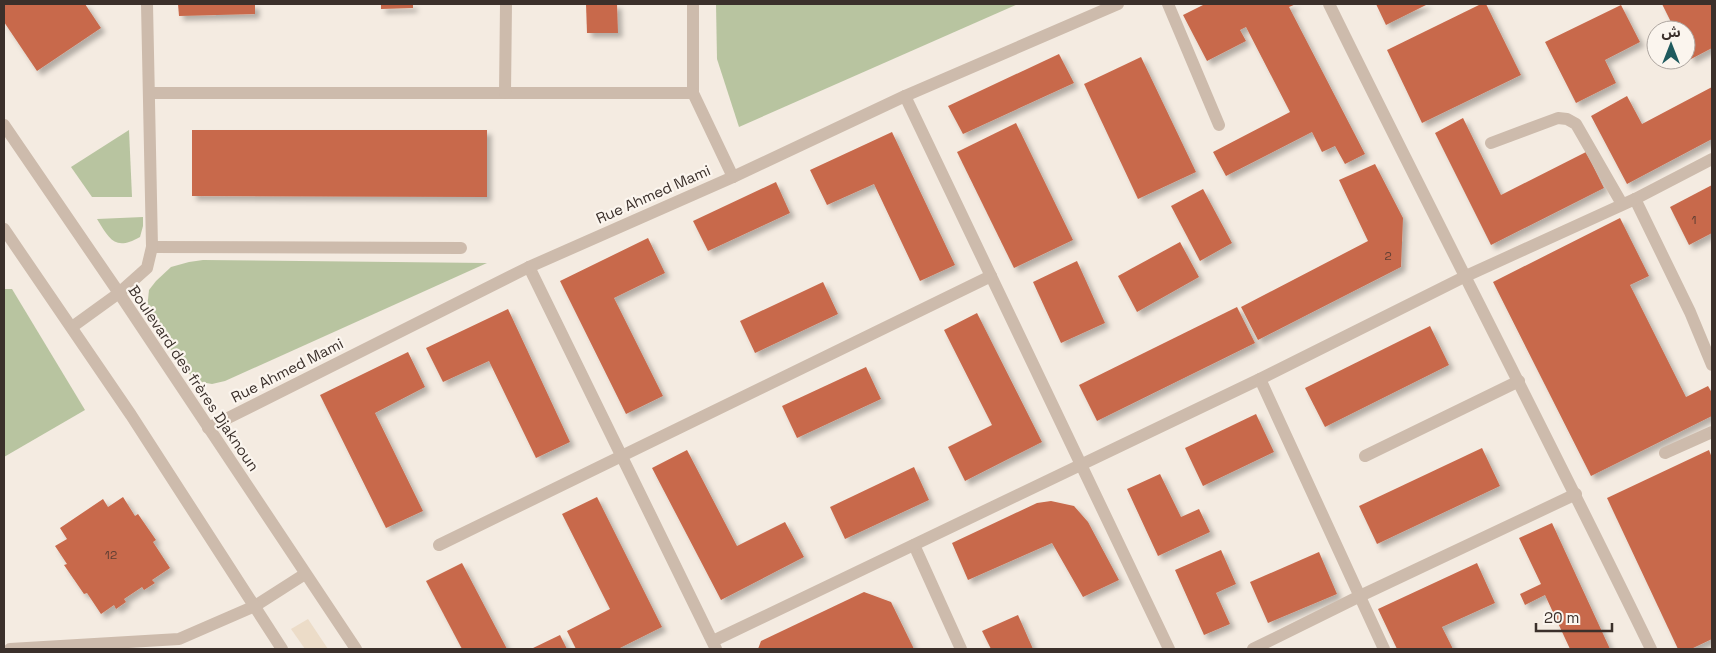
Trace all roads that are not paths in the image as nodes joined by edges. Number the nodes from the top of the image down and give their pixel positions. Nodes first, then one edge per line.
1 (147, 4) edge
2 (506, 4) edge
3 (693, 4) edge
4 (1118, 4) edge
5 (1168, 4) edge
6 (1328, 4) edge
7 (148, 93) junction
8 (505, 93) junction
9 (693, 94) junction
10 (905, 96) junction
11 (4, 125) edge
12 (1219, 125) dead end
13 (1491, 143) dead end
14 (1712, 159) edge
15 (733, 177) junction
16 (1635, 198) junction
17 (1622, 204) junction
18 (4, 229) edge
19 (8, 241) edge
20 (152, 247) junction
21 (460, 248) dead end
22 (529, 267) junction
23 (991, 276) junction
24 (1466, 276) junction
25 (119, 293) junction
26 (72, 327) junction
27 (1712, 365) edge
28 (1260, 378) junction
29 (1519, 381) junction
30 (208, 428) junction
31 (1712, 432) edge
32 (1665, 454) dead end
33 (622, 455) junction
34 (1365, 456) dead end
35 (1081, 464) junction
36 (1576, 494) junction
37 (439, 544) dead end
38 (914, 544) junction
39 (305, 574) junction
40 (1360, 596) junction
41 (255, 606) junction
42 (715, 645) edge
43 (10, 649) edge
44 (282, 649) edge
45 (356, 649) edge
46 (961, 649) edge
47 (1169, 649) edge
48 (1253, 649) edge
49 (1384, 649) edge
50 (1651, 649) edge

1 - 7 street
2 - 8 street
3 - 9 street
4 - 10 street, Rue Ahmed Mami
5 - 12 street
6 - 24 street
7 - 8 street
7 - 20 street
8 - 9 street
9 - 15 street
10 - 15 street, Rue Ahmed Mami
10 - 23 street
11 - 25 street, Boulevard des frères Djaknoun
13 - 17 street
14 - 16 street
15 - 22 street, Rue Ahmed Mami
16 - 17 street
16 - 27 street
17 - 24 street
18 - 19 street
19 - 26 street
20 - 21 street
20 - 25 street
22 - 30 street, Rue Ahmed Mami
22 - 33 street
23 - 33 street
23 - 35 street
24 - 28 street
24 - 29 street
25 - 26 street
25 - 30 street, Boulevard des frères Djaknoun
26 - 41 street
28 - 35 street
28 - 40 street
29 - 34 street
29 - 36 street
30 - 39 street, Boulevard des frères Djaknoun
31 - 32 street
33 - 37 street
33 - 42 street
35 - 38 street
35 - 47 street
36 - 40 street
36 - 50 street
38 - 42 street
38 - 46 street
39 - 41 street
39 - 45 street, Boulevard des frères Djaknoun
40 - 48 street
40 - 49 street
41 - 43 street
41 - 44 street

